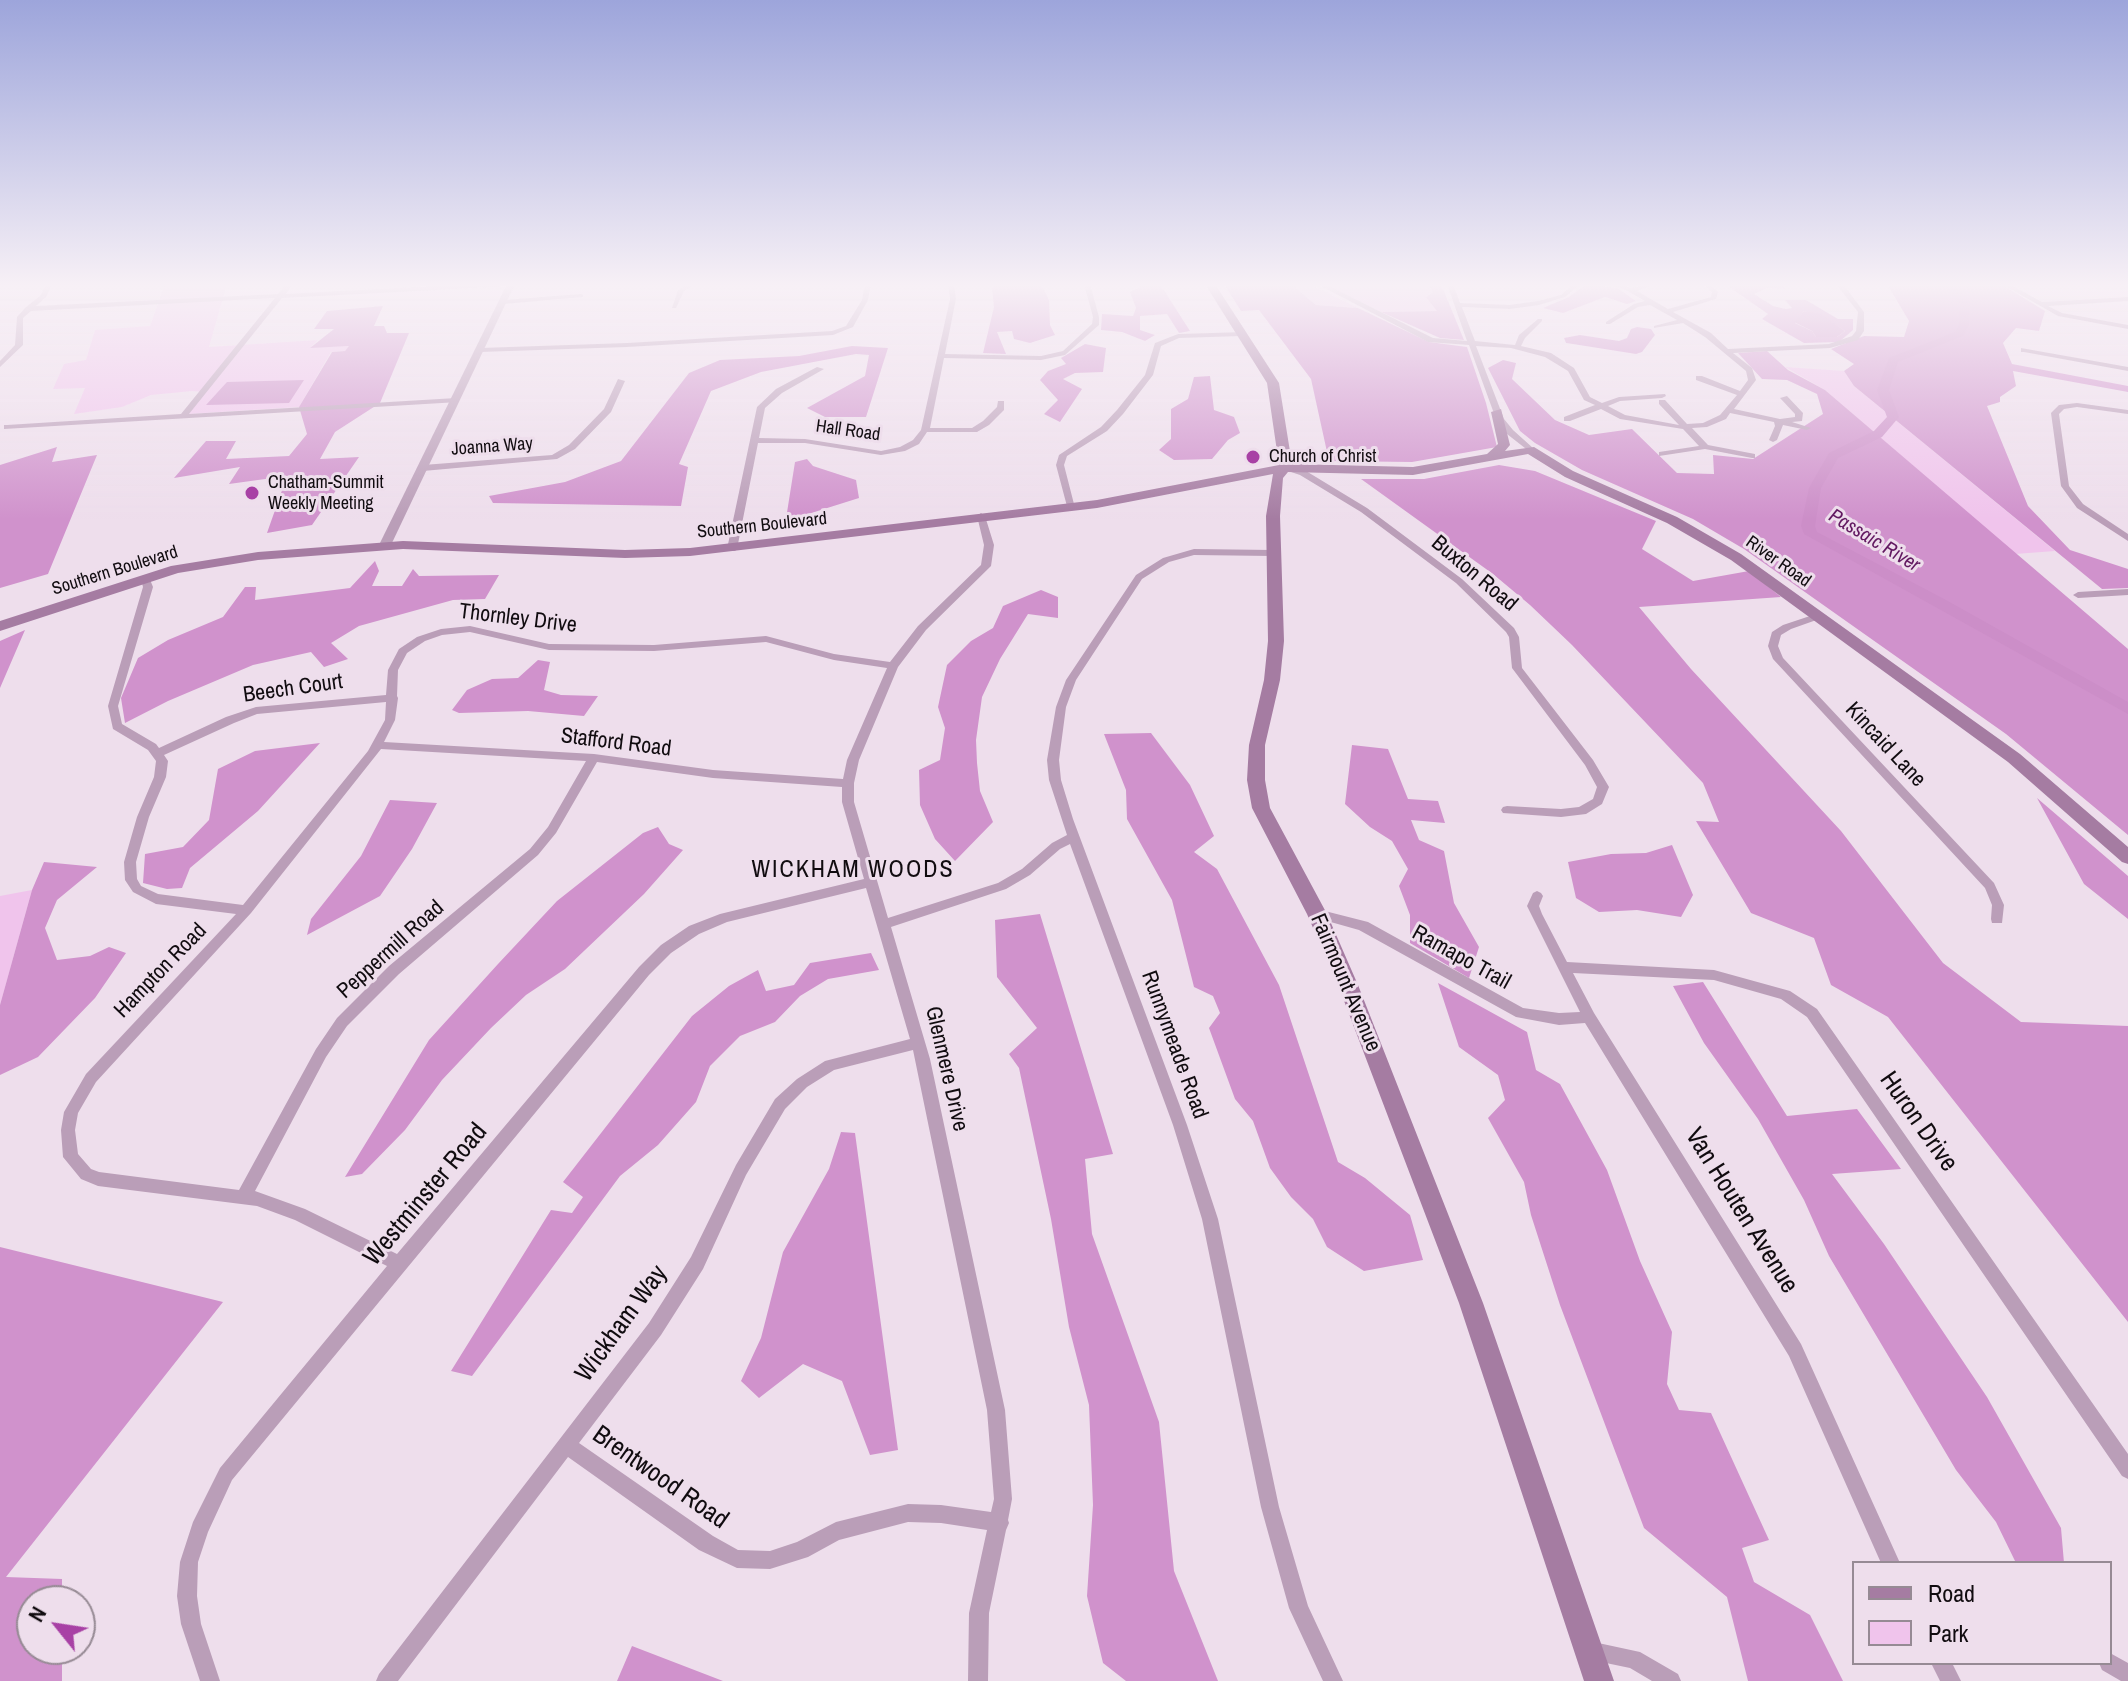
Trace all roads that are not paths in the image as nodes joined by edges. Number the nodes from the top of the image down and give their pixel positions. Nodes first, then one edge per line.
1 (226, 362) edge
2 (474, 362) edge
3 (939, 362) edge
4 (1153, 362) edge
5 (1260, 362) edge
6 (1479, 362) edge
7 (1561, 362) edge
8 (1739, 362) edge
9 (2092, 362) edge
10 (820, 369) dead end
11 (2128, 369) edge
12 (1699, 378) dead end
13 (621, 381) dead end
14 (1742, 394) junction
15 (1784, 398) dead end
16 (456, 400) junction
17 (1001, 403) dead end
18 (1600, 407) junction
19 (1729, 410) junction
20 (1497, 412) junction
21 (2128, 412) edge
22 (184, 415) junction
23 (1567, 419) dead end
24 (1778, 421) junction
25 (3, 425) edge
26 (1685, 427) junction
27 (1807, 428) dead end
28 (925, 430) junction
29 (2, 439) dead end
30 (753, 440) junction
31 (1773, 440) dead end
32 (1705, 447) junction
33 (1530, 450) junction
34 (1662, 454) dead end
35 (1752, 456) dead end
36 (1489, 459) junction
37 (423, 468) junction
38 (1285, 468) junction
39 (1584, 482) junction
40 (1071, 508) junction
41 (981, 516) junction
42 (2128, 538) edge
43 (385, 545) junction
44 (732, 549) junction
45 (1272, 553) junction
46 (146, 579) junction
47 (2128, 592) edge
48 (2078, 595) dead end
49 (1819, 616) junction
50 (0, 626) edge
51 (893, 666) junction
52 (393, 698) junction
53 (378, 745) junction
54 (158, 753) junction
55 (594, 758) junction
56 (848, 783) junction
57 (1507, 810) dead end
58 (1074, 837) junction
59 (2128, 857) edge
60 (872, 882) junction
61 (1537, 896) dead end
62 (247, 910) junction
63 (1317, 914) junction
64 (1997, 919) dead end
65 (885, 924) junction
66 (1566, 967) junction
67 (1589, 1017) junction
68 (919, 1043) junction
69 (244, 1196) junction
70 (399, 1264) junction
71 (567, 1445) junction
72 (2128, 1470) edge
73 (1000, 1523) junction
74 (1890, 1561) edge
75 (1589, 1651) junction
76 (210, 1681) edge
77 (386, 1681) edge
78 (978, 1681) edge
79 (1333, 1681) edge
80 (1599, 1681) edge
81 (1671, 1681) edge

1 - 22 street
2 - 16 street
3 - 28 street
4 - 40 street
5 - 38 main road, Fairmount Avenue
6 - 20 street, River Road
7 - 18 street
8 - 14 street
9 - 11 street
10 - 30 street
12 - 14 street
13 - 37 street, Joanna Way
14 - 19 street
15 - 24 street
16 - 22 street
16 - 37 street
17 - 28 street
18 - 23 street
18 - 26 street
18 - 26 street
19 - 24 street
19 - 26 street
20 - 33 street, River Road
20 - 36 main road
21 - 42 street
22 - 25 street
24 - 27 street
24 - 31 street
25 - 29 street
26 - 32 street
28 - 30 street, Hall Road
30 - 44 street
32 - 34 street
32 - 35 street
33 - 36 main road, Southern Boulevard
33 - 39 main road, River Road
36 - 38 main road, Southern Boulevard
36 - 39 main road
37 - 43 street
38 - 40 main road, Southern Boulevard
38 - 45 main road, Fairmount Avenue
38 - 57 street, Buxton Road
39 - 49 main road, River Road
40 - 41 main road, Southern Boulevard
41 - 44 main road, Southern Boulevard
41 - 51 street, Glenmere Drive
43 - 44 main road, Southern Boulevard
43 - 46 main road, Southern Boulevard
45 - 58 street, Runnymeade Road
45 - 63 main road, Fairmount Avenue
46 - 50 main road, Southern Boulevard
46 - 54 street
47 - 48 street
49 - 59 main road, River Road
49 - 64 street, Kincaid Lane
51 - 52 street, Thornley Drive
51 - 56 street, Glenmere Drive
52 - 53 street, Thornley Drive
52 - 54 street, Beech Court
53 - 55 street, Stafford Road
53 - 62 street, Thornley Drive
54 - 62 street, Hampton Road
55 - 56 street, Stafford Road
55 - 69 street, Peppermill Road
56 - 60 street, Glenmere Drive
58 - 65 street
58 - 79 street, Runnymeade Road
60 - 65 street, Glenmere Drive
60 - 70 street, Westminster Road
61 - 66 street, Van Houten Avenue
62 - 69 street, Hampton Road
63 - 67 street, Ramapo Trail
63 - 75 main road, Fairmount Avenue
65 - 68 street, Glenmere Drive
66 - 67 street, Van Houten Avenue
66 - 72 street, Huron Drive
67 - 74 street, Van Houten Avenue
68 - 71 street, Wickham Way
68 - 73 street, Glenmere Drive
69 - 70 street, Hampton Road
70 - 76 street, Westminster Road
71 - 73 street, Brentwood Road
71 - 77 street, Wickham Way
73 - 78 street, Glenmere Drive
75 - 80 main road, Fairmount Avenue
75 - 81 street

